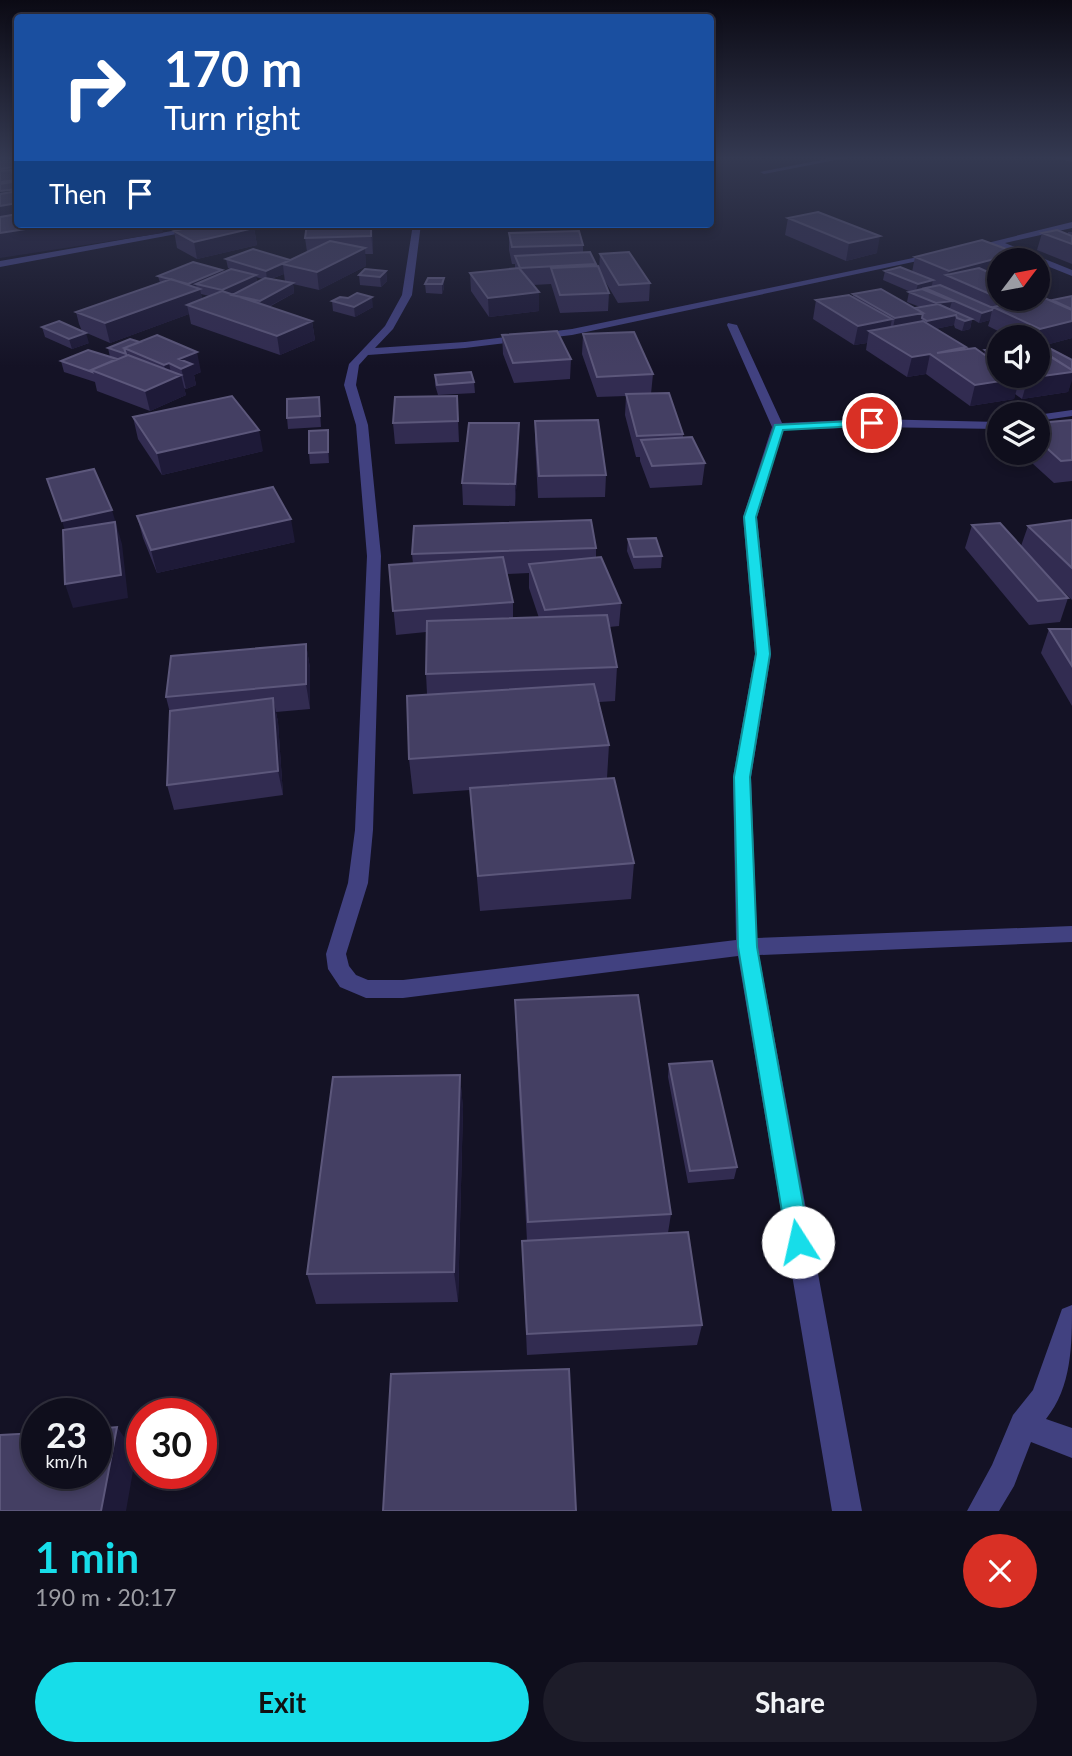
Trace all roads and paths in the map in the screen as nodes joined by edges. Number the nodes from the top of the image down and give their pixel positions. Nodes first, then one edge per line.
1 (1065, 227) edge
2 (203, 228) edge
3 (416, 228) edge
4 (996, 242) junction
5 (956, 252) edge
6 (943, 255) edge
7 (0, 264) edge
8 (1072, 273) edge
9 (732, 325) dead end
10 (365, 352) junction
11 (1072, 413) edge
12 (1050, 416) edge
13 (987, 425) edge
14 (778, 427) junction
15 (1072, 934) edge
16 (747, 947) junction
17 (1072, 1319) edge
18 (1023, 1425) junction
19 (1072, 1443) edge
20 (847, 1511) edge
21 (982, 1511) edge

1 - 4 street
2 - 7 street
3 - 10 street
4 - 5 street
4 - 8 street
6 - 10 street
9 - 14 street
10 - 16 street
11 - 12 street
13 - 14 street
14 - 16 street
15 - 16 street
16 - 20 street
17 - 18 street
18 - 19 street
18 - 21 street

